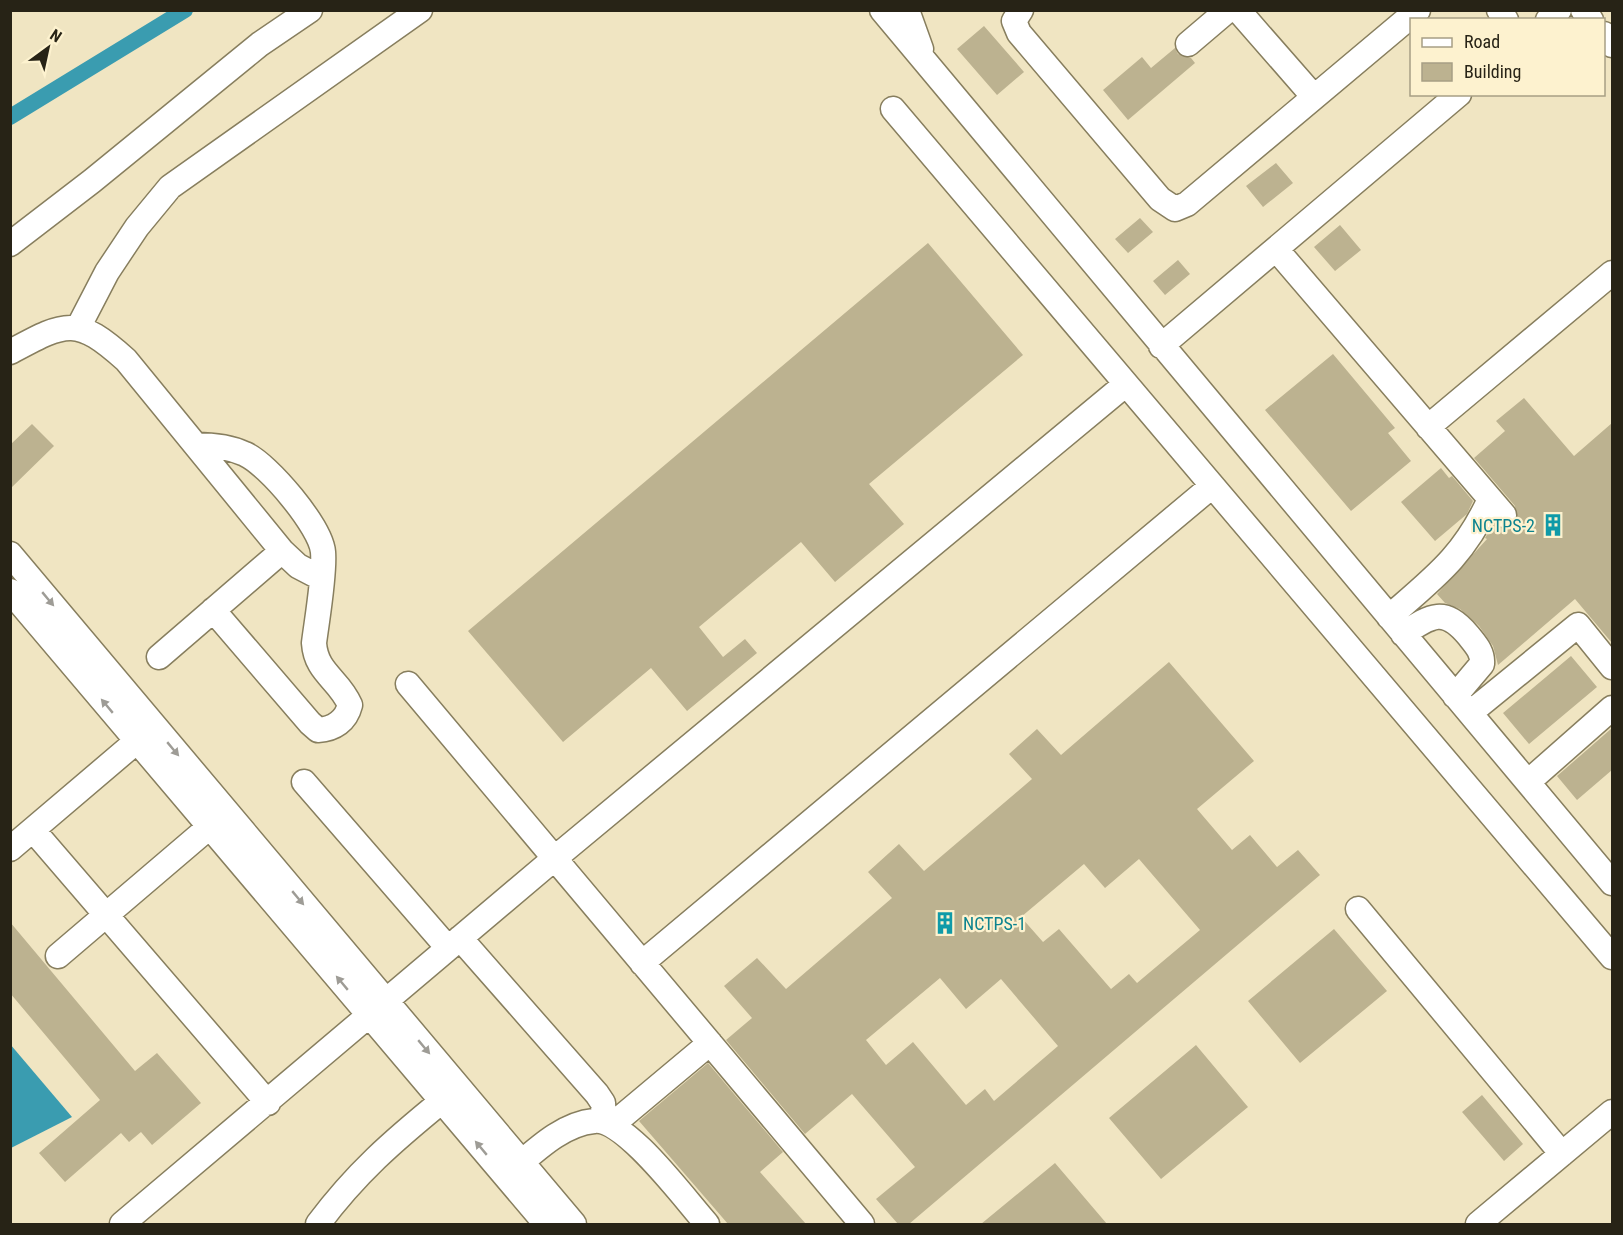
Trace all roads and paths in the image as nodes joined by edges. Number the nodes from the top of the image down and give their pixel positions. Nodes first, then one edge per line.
1 (310, 10) edge
2 (420, 10) edge
3 (882, 10) edge
4 (907, 10) edge
5 (1021, 10) edge
6 (1228, 10) edge
7 (1238, 10) edge
8 (1418, 10) edge
9 (1188, 44) dead end
10 (926, 63) junction
11 (1457, 96) edge
12 (1314, 97) junction
13 (892, 109) dead end
14 (10, 243) edge
15 (1276, 249) junction
16 (1612, 273) edge
17 (79, 326) junction
18 (1161, 346) junction
19 (10, 352) edge
20 (1126, 384) junction
21 (1428, 427) junction
22 (196, 445) junction
23 (1212, 486) junction
24 (282, 551) junction
25 (10, 554) edge
26 (321, 578) junction
27 (10, 591) edge
28 (213, 610) junction
29 (1396, 625) junction
30 (159, 657) dead end
31 (1612, 667) edge
32 (408, 684) dead end
33 (1463, 704) junction
34 (1612, 708) edge
35 (137, 741) junction
36 (304, 782) dead end
37 (1528, 782) junction
38 (218, 820) junction
39 (33, 830) junction
40 (10, 849) edge
41 (555, 858) junction
42 (1610, 874) edge
43 (1358, 909) dead end
44 (107, 914) junction
45 (454, 943) junction
46 (58, 956) dead end
47 (1612, 957) edge
48 (642, 963) junction
49 (377, 1008) junction
50 (710, 1043) junction
51 (442, 1101) junction
52 (268, 1103) junction
53 (1612, 1112) edge
54 (608, 1124) junction
55 (1562, 1154) junction
56 (513, 1169) junction
57 (122, 1224) edge
58 (318, 1224) edge
59 (546, 1224) edge
60 (574, 1224) edge
61 (707, 1224) edge
62 (862, 1224) edge
63 (1478, 1224) edge

1 - 14 lane
2 - 17 lane
3 - 10 lane
4 - 10 lane
5 - 12 lane
6 - 9 lane
7 - 12 lane
8 - 12 lane
10 - 18 lane
11 - 15 lane
13 - 20 lane
15 - 18 lane
15 - 21 lane
16 - 21 lane
17 - 19 lane
17 - 22 lane
18 - 29 lane
20 - 23 lane
20 - 41 lane
21 - 29 lane
22 - 24 lane
22 - 26 lane
23 - 47 lane
23 - 48 lane
24 - 26 lane
24 - 28 lane
25 -> 38 lane
26 - 28 lane
35 -> 27 lane
28 - 30 lane
29 - 33 lane
29 - 33 lane
31 - 33 lane
32 - 41 lane
33 - 37 lane
34 - 37 lane
35 - 38 lane
35 - 39 lane
36 - 45 lane
37 - 42 lane
38 - 44 lane
38 - 49 lane
39 - 40 lane
39 - 44 lane
41 - 45 lane
41 - 48 lane
43 - 55 lane
44 - 46 lane
44 - 52 lane
45 - 49 lane
45 - 54 lane
48 - 50 lane
49 - 51 lane
49 - 52 lane
49 -> 56 lane
50 - 54 lane
50 - 62 lane
56 -> 51 lane
51 - 58 lane
52 - 57 lane
53 - 55 lane
54 - 56 lane
54 - 61 lane
55 - 63 lane
56 - 59 lane
56 - 60 lane

